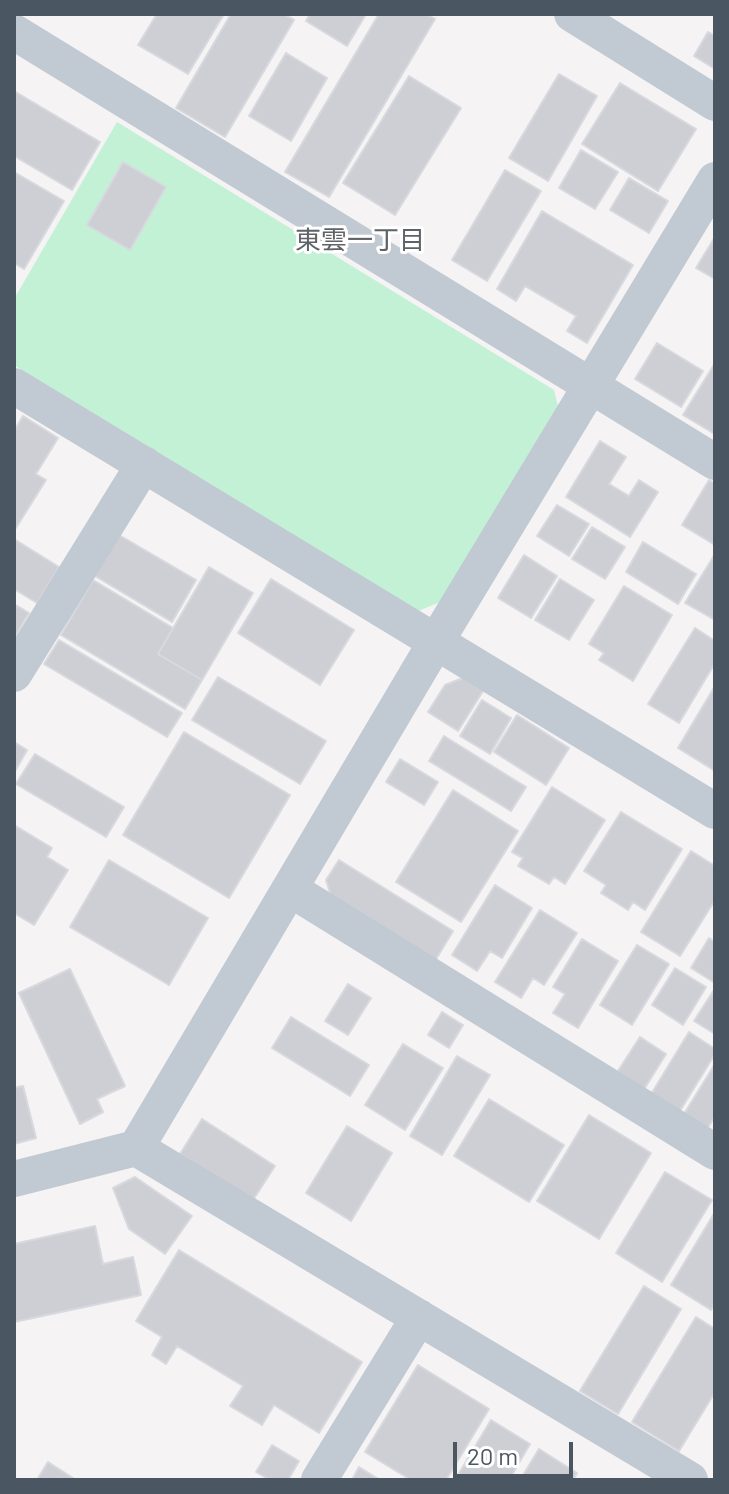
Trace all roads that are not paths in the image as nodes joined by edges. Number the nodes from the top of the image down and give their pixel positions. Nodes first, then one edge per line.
1 (572, 14) edge
2 (14, 32) edge
3 (715, 103) edge
4 (715, 180) edge
5 (14, 386) edge
6 (591, 386) junction
7 (715, 462) edge
8 (144, 464) junction
9 (437, 640) junction
10 (14, 674) edge
11 (715, 811) edge
12 (290, 889) junction
13 (136, 1148) junction
14 (715, 1152) edge
15 (14, 1179) edge
16 (419, 1317) junction
17 (319, 1480) edge
18 (690, 1480) edge

1 - 3 street
2 - 6 street
4 - 6 street
5 - 8 street
6 - 7 street
6 - 9 street
8 - 9 street
8 - 10 street
9 - 11 street
9 - 12 street
12 - 13 street
12 - 14 street
13 - 15 street
13 - 16 street
16 - 17 street
16 - 18 street

